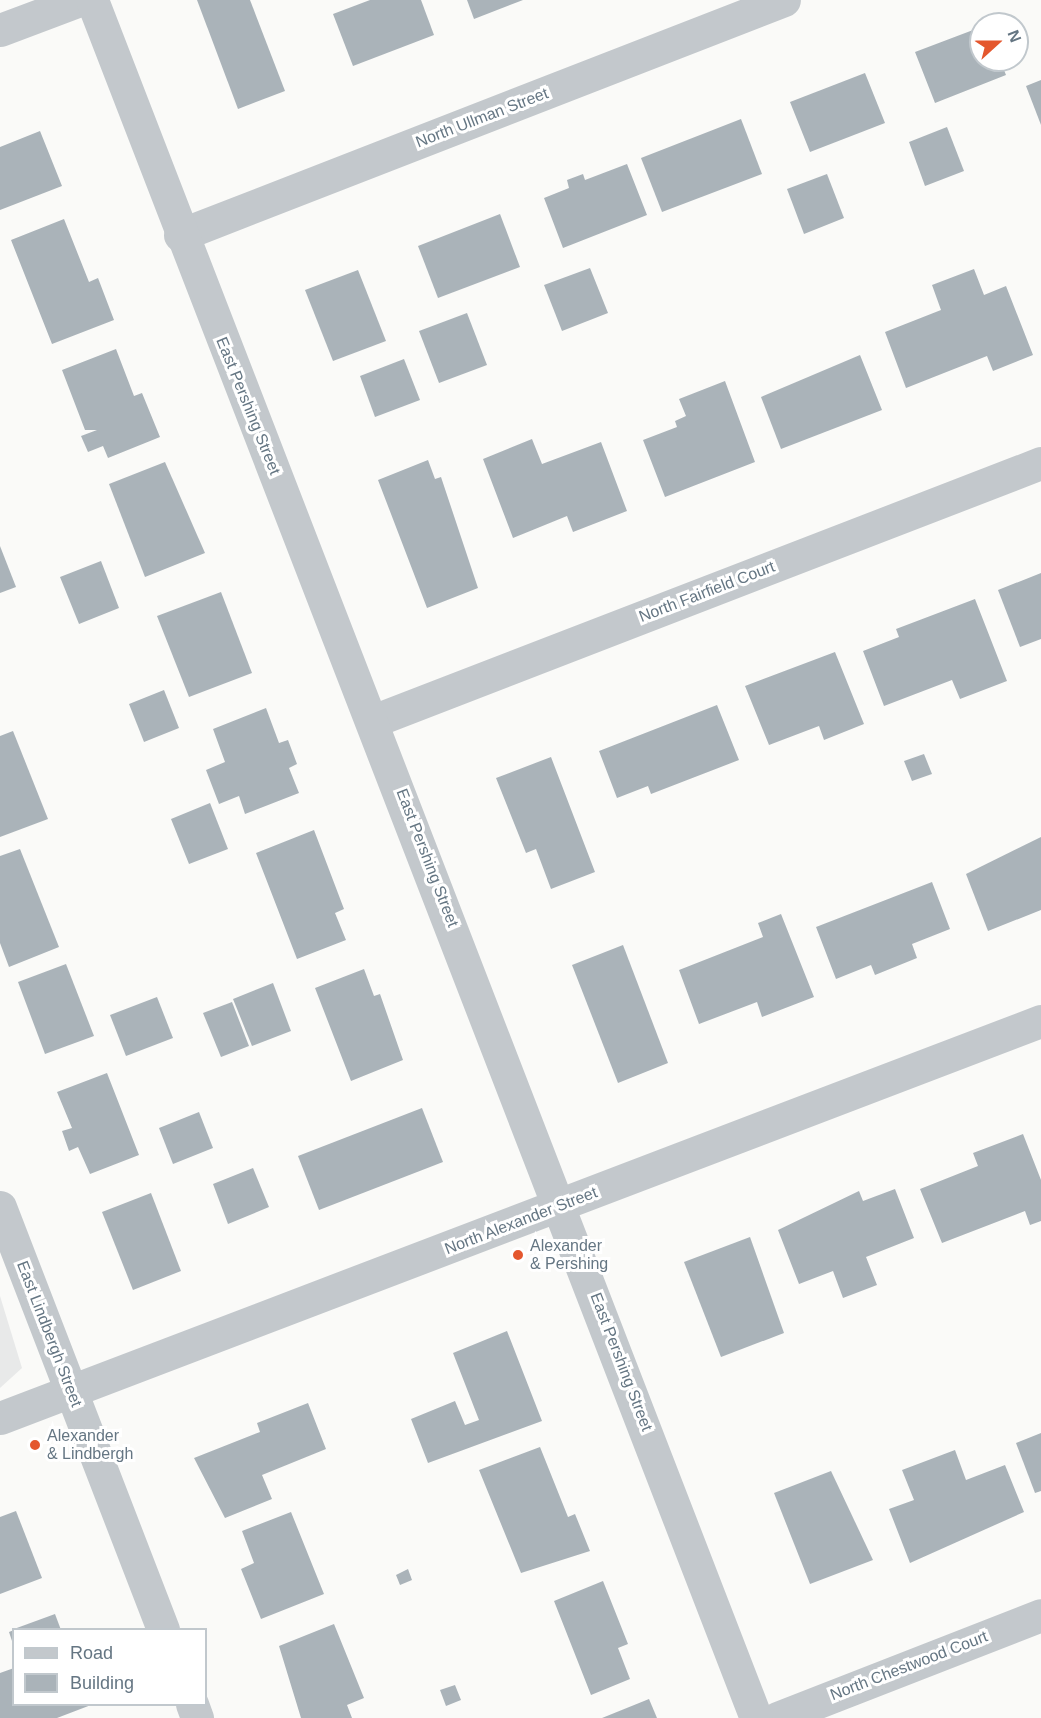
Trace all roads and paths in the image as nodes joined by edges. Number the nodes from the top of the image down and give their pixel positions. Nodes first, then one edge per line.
1 (80, 0) edge
2 (92, 0) edge
3 (784, 0) edge
4 (0, 30) edge
5 (180, 235) junction
6 (1041, 463) edge
7 (373, 721) junction
8 (1041, 1021) edge
9 (561, 1206) junction
10 (0, 1207) edge
11 (71, 1391) junction
12 (0, 1418) edge
13 (1041, 1615) edge
14 (163, 1628) edge
15 (756, 1718) edge
16 (777, 1718) edge

1 - 4 street
2 - 5 street, East Pershing Street
3 - 5 street, North Ullman Street
5 - 7 street, East Pershing Street
6 - 7 street, North Fairfield Court
7 - 9 street, East Pershing Street
8 - 9 street, North Alexander Street
9 - 11 street, North Alexander Street
9 - 15 street, East Pershing Street
10 - 11 street, East Lindbergh Street
11 - 12 street, North Alexander Street
11 - 14 street, East Lindbergh Street
13 - 16 street, North Chestwood Court

